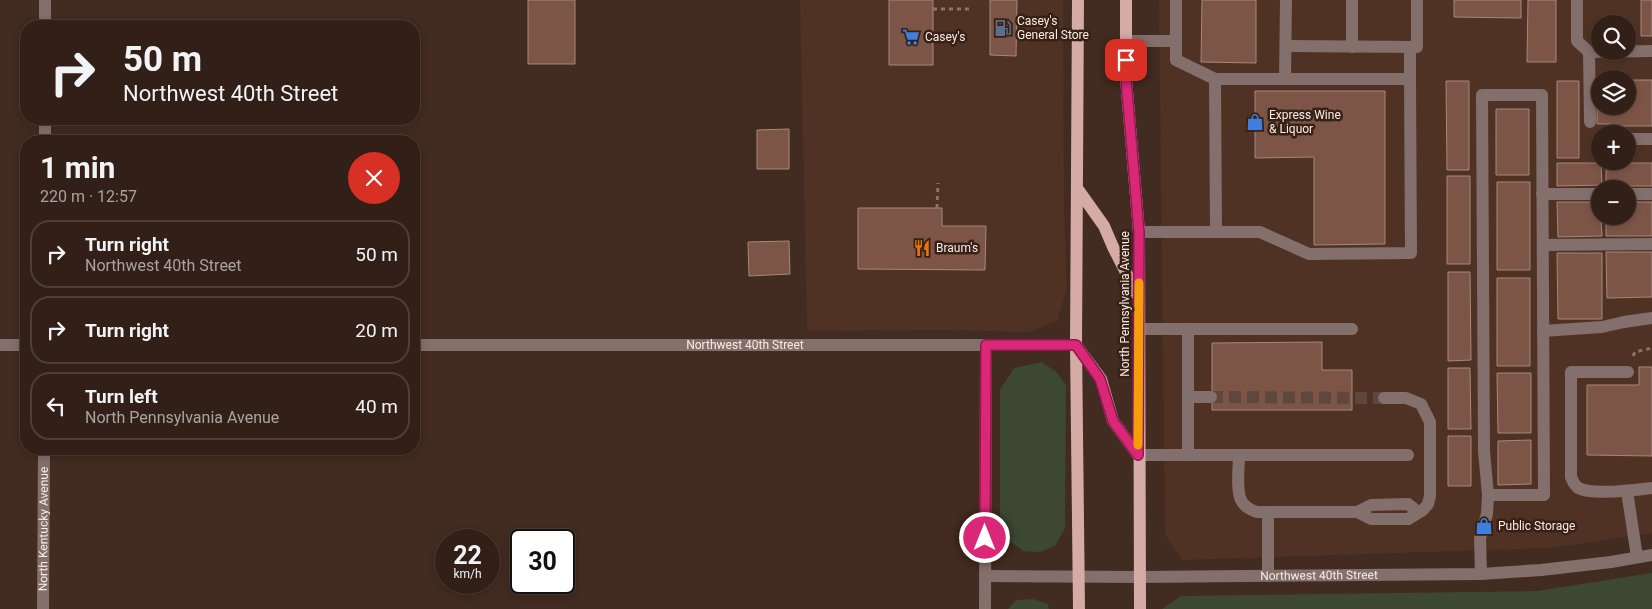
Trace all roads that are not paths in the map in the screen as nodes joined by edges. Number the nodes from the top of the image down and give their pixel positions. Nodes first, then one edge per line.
1 (45, 0) edge
2 (1078, 0) edge
3 (1126, 0) edge
4 (1176, 0) edge
5 (1286, 0) edge
6 (1352, 0) edge
7 (1417, 0) edge
8 (1577, 0) edge
9 (45, 20) edge
10 (1126, 41) junction
11 (1176, 41) junction
12 (1286, 46) junction
13 (1352, 47) junction
14 (1410, 47) junction
15 (1652, 51) edge
16 (1589, 52) junction
17 (1215, 79) junction
18 (1285, 79) junction
19 (1410, 80) junction
20 (1590, 122) dead end
21 (1636, 139) edge
22 (1652, 139) edge
23 (1077, 188) junction
24 (1542, 194) junction
25 (1591, 194) edge
26 (1636, 194) edge
27 (1652, 194) edge
28 (1216, 231) junction
29 (1139, 232) junction
30 (1652, 244) edge
31 (1542, 245) junction
32 (1139, 298) junction
33 (1652, 318) edge
34 (1139, 329) junction
35 (1188, 329) junction
36 (1352, 329) dead end
37 (1543, 331) junction
38 (0, 344) edge
39 (20, 344) edge
40 (420, 345) edge
41 (986, 345) junction
42 (1076, 345) junction
43 (1628, 372) dead end
44 (1188, 397) junction
45 (1211, 397) tunnel mouth
46 (1384, 398) tunnel mouth
47 (44, 455) edge
48 (1138, 455) junction
49 (1188, 455) junction
50 (1239, 455) junction
51 (1408, 455) dead end
52 (1652, 488) edge
53 (1627, 491) junction
54 (1488, 495) junction
55 (1268, 512) junction
56 (1652, 555) edge
57 (1637, 557) junction
58 (1481, 574) junction
59 (985, 576) junction
60 (1079, 576) junction
61 (1268, 576) junction
62 (1140, 577) junction
63 (43, 609) edge
64 (985, 609) edge
65 (1079, 609) edge
66 (1140, 609) edge

1 - 9 street
2 - 23 main road
3 - 10 main road, North Pennsylvania Avenue
4 - 11 street
5 - 12 street
6 - 13 street
7 - 14 street
8 - 16 street
10 - 11 street
10 - 29 main road, North Pennsylvania Avenue
11 - 17 street
12 - 13 street
12 - 18 street
13 - 14 street
14 - 19 street
15 - 16 street
16 - 20 street
17 - 18 street
17 - 28 street
18 - 19 street
19 - 28 street
21 - 22 street
23 - 32 main road
23 - 42 main road
24 - 25 street
24 - 31 street
24 - 54 street
26 - 27 street
28 - 29 street
29 - 32 main road, North Pennsylvania Avenue
30 - 31 street
31 - 37 street
32 - 34 main road, North Pennsylvania Avenue
33 - 37 street
34 - 35 street
34 - 48 main road, North Pennsylvania Avenue
35 - 36 street
35 - 44 street
37 - 54 street
38 - 39 street
40 - 41 street, Northwest 40th Street
41 - 42 street, Northwest 40th Street
41 - 59 street
42 - 48 main road
42 - 60 main road
43 - 53 street
44 - 45 street
44 - 49 street
46 - 55 street
47 - 63 street, North Kentucky Avenue
48 - 49 street
48 - 62 main road, North Pennsylvania Avenue
49 - 50 street
50 - 51 street
50 - 55 street
52 - 53 street
53 - 57 street
54 - 58 street
55 - 61 street
56 - 57 street, Northwest 40th Street
57 - 58 street, Northwest 40th Street
58 - 61 street, Northwest 40th Street
59 - 60 street, Northwest 40th Street
59 - 64 street
60 - 62 street, Northwest 40th Street
60 - 65 main road
61 - 62 street, Northwest 40th Street
62 - 66 main road, North Pennsylvania Avenue

